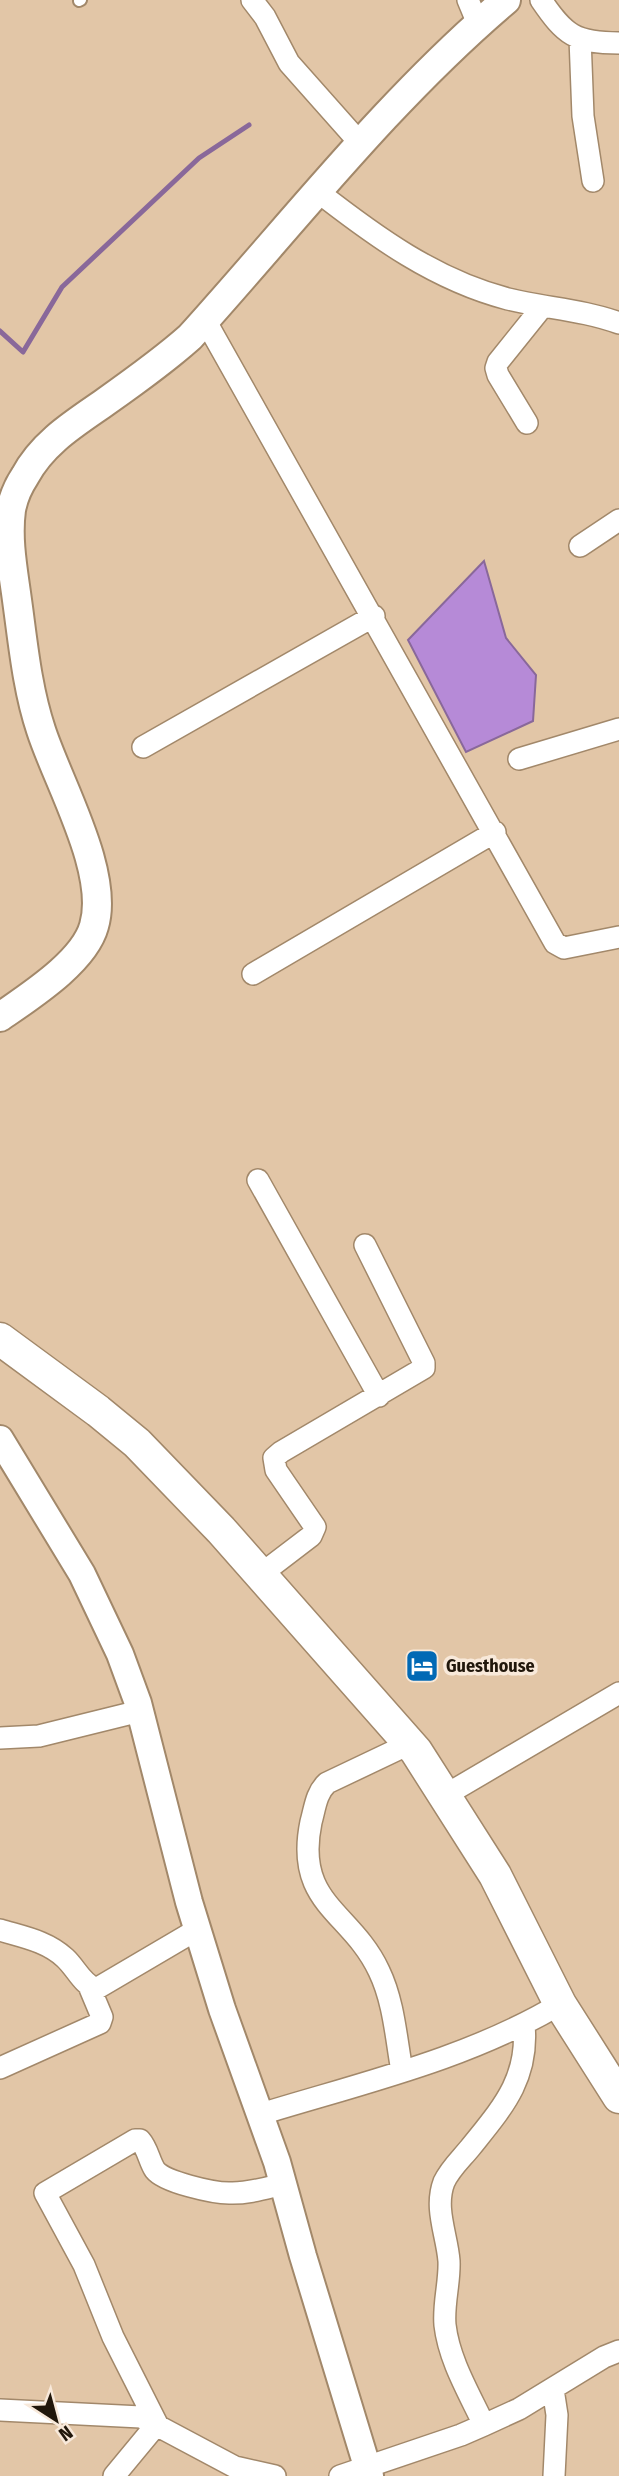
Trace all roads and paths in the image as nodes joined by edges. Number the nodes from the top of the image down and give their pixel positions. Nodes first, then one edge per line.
1 (252, 0) edge
2 (506, 0) edge
3 (541, 0) edge
4 (473, 12) edge
5 (580, 38) junction
6 (619, 43) edge
7 (360, 143) junction
8 (593, 181) dead end
9 (317, 191) junction
10 (543, 306) junction
11 (205, 320) junction
12 (619, 323) edge
13 (527, 423) dead end
14 (6, 504) edge
15 (619, 520) edge
16 (580, 546) dead end
17 (374, 616) junction
18 (619, 729) edge
19 (143, 747) dead end
20 (519, 759) dead end
21 (495, 832) junction
22 (619, 937) edge
23 (253, 974) dead end
24 (0, 1017) edge
25 (258, 1180) dead end
26 (365, 1245) dead end
27 (0, 1339) edge
28 (379, 1396) junction
29 (0, 1439) edge
30 (260, 1575) junction
31 (619, 1693) edge
32 (140, 1711) junction
33 (0, 1738) edge
34 (409, 1744) junction
35 (444, 1796) junction
36 (198, 1929) junction
37 (0, 1930) edge
38 (89, 1986) junction
39 (559, 2004) junction
40 (524, 2025) junction
41 (0, 2068) edge
42 (402, 2071) junction
43 (619, 2097) edge
44 (261, 2114) junction
45 (283, 2184) junction
46 (619, 2351) edge
47 (553, 2389) junction
48 (0, 2410) edge
49 (157, 2424) junction
50 (484, 2425) junction
51 (369, 2472) edge
52 (114, 2476) edge
53 (275, 2476) edge
54 (340, 2476) edge
55 (554, 2476) edge

1 - 7 street
2 - 4 main road
3 - 5 street
4 - 7 main road
5 - 6 street
5 - 8 street
7 - 9 main road
9 - 10 street
9 - 11 main road
10 - 12 street
10 - 13 street
11 - 14 main road
11 - 17 street
14 - 24 main road
15 - 16 street
17 - 19 street
17 - 21 street
18 - 20 street
21 - 22 street
21 - 23 street
25 - 28 street
26 - 28 street
27 - 30 main road
28 - 30 street
29 - 32 street
30 - 34 main road
31 - 35 street
32 - 33 street
32 - 36 street
34 - 35 main road
34 - 42 street
35 - 39 main road
36 - 38 street
36 - 44 street
37 - 38 street
38 - 41 street
39 - 40 street
39 - 43 main road
40 - 42 street
40 - 50 street
42 - 44 street
44 - 45 street
45 - 49 street
45 - 51 street
46 - 47 street
47 - 50 street
47 - 55 street
48 - 49 street
49 - 52 street
49 - 53 street
50 - 51 street
51 - 54 street

